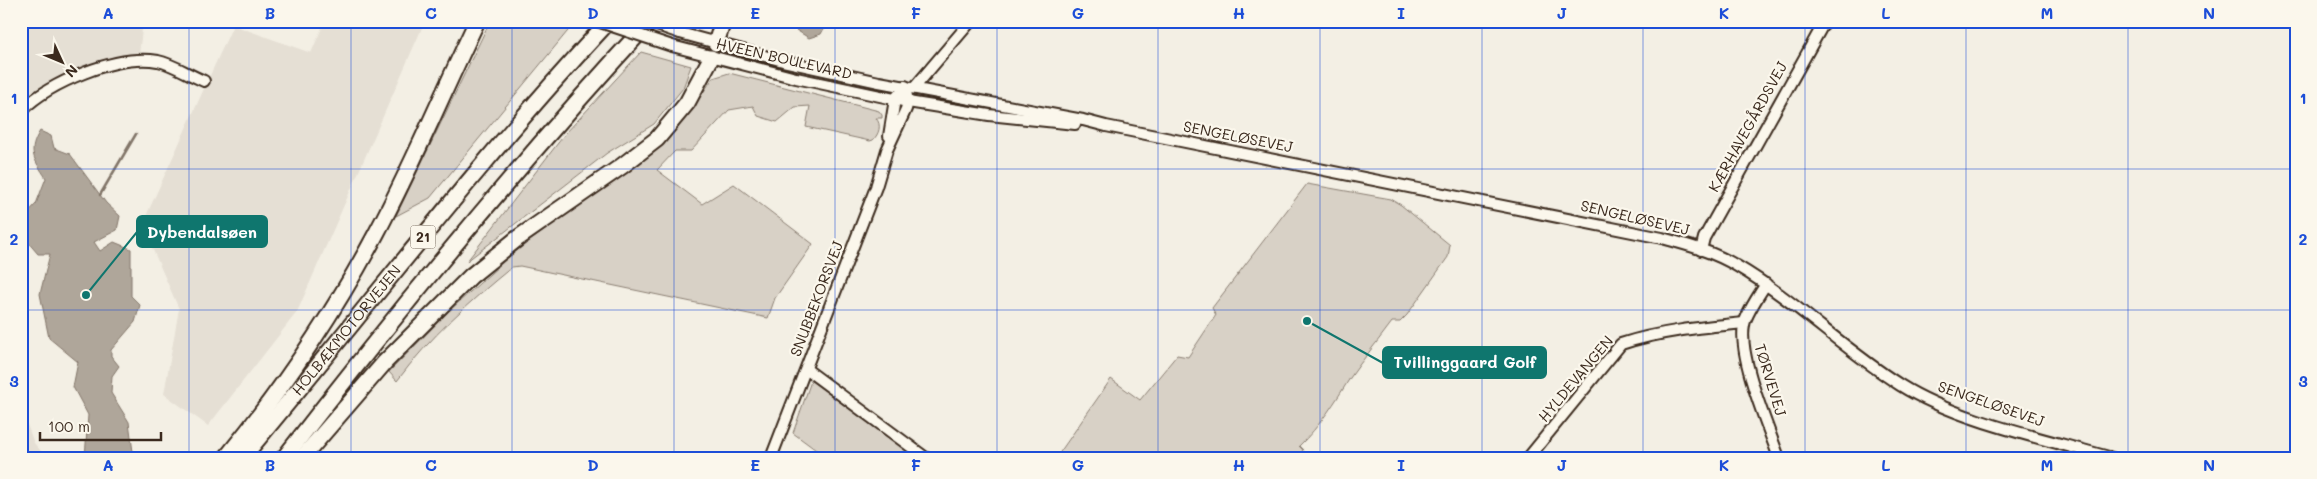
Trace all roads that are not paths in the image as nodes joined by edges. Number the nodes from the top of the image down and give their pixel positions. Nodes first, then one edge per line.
1 (477, 21) edge
2 (597, 21) edge
3 (609, 21) edge
4 (645, 21) edge
5 (650, 21) edge
6 (724, 21) edge
7 (971, 21) edge
8 (1825, 21) edge
9 (716, 43) junction
10 (711, 58) junction
11 (204, 81) dead end
12 (909, 87) junction
13 (895, 99) junction
14 (908, 102) junction
15 (21, 111) edge
16 (1106, 126) junction
17 (887, 150) junction
18 (1701, 250) junction
19 (1766, 284) junction
20 (1744, 323) junction
21 (806, 369) junction
22 (226, 458) edge
23 (242, 458) edge
24 (284, 458) edge
25 (302, 458) edge
26 (771, 458) edge
27 (926, 458) edge
28 (1528, 458) edge
29 (1779, 458) edge
30 (2112, 458) edge

1 - 22 highway
2 - 10 street, HVEEN BOULEVARD, bridge
3 - 23 highway, HOLBÆKMOTORVEJEN / 21
4 - 9 street, HVEEN BOULEVARD, bridge
5 - 24 highway, HOLBÆKMOTORVEJEN / 21
6 - 9 highway
7 - 12 street
8 - 18 street, KÆRHAVEGÅRDSVEJ
9 - 10 street
9 - 12 street, HVEEN BOULEVARD
10 - 13 street, HVEEN BOULEVARD
10 - 25 highway
11 - 15 street
12 - 13 street, SNUBBEKORSVEJ
12 - 14 street
12 - 16 street, SENGELØSEVEJ
13 - 14 street, HVEEN BOULEVARD
13 - 17 street, SNUBBEKORSVEJ
14 - 16 street, SENGELØSEVEJ
14 - 17 street, SNUBBEKORSVEJ
16 - 18 street, SENGELØSEVEJ
17 - 21 street, SNUBBEKORSVEJ
18 - 19 street, SENGELØSEVEJ
19 - 20 street, TØRVEVEJ
19 - 30 street, SENGELØSEVEJ
20 - 28 street, HYLDEVANGEN
20 - 29 street, TØRVEVEJ
21 - 26 street, SNUBBEKORSVEJ
21 - 27 street

